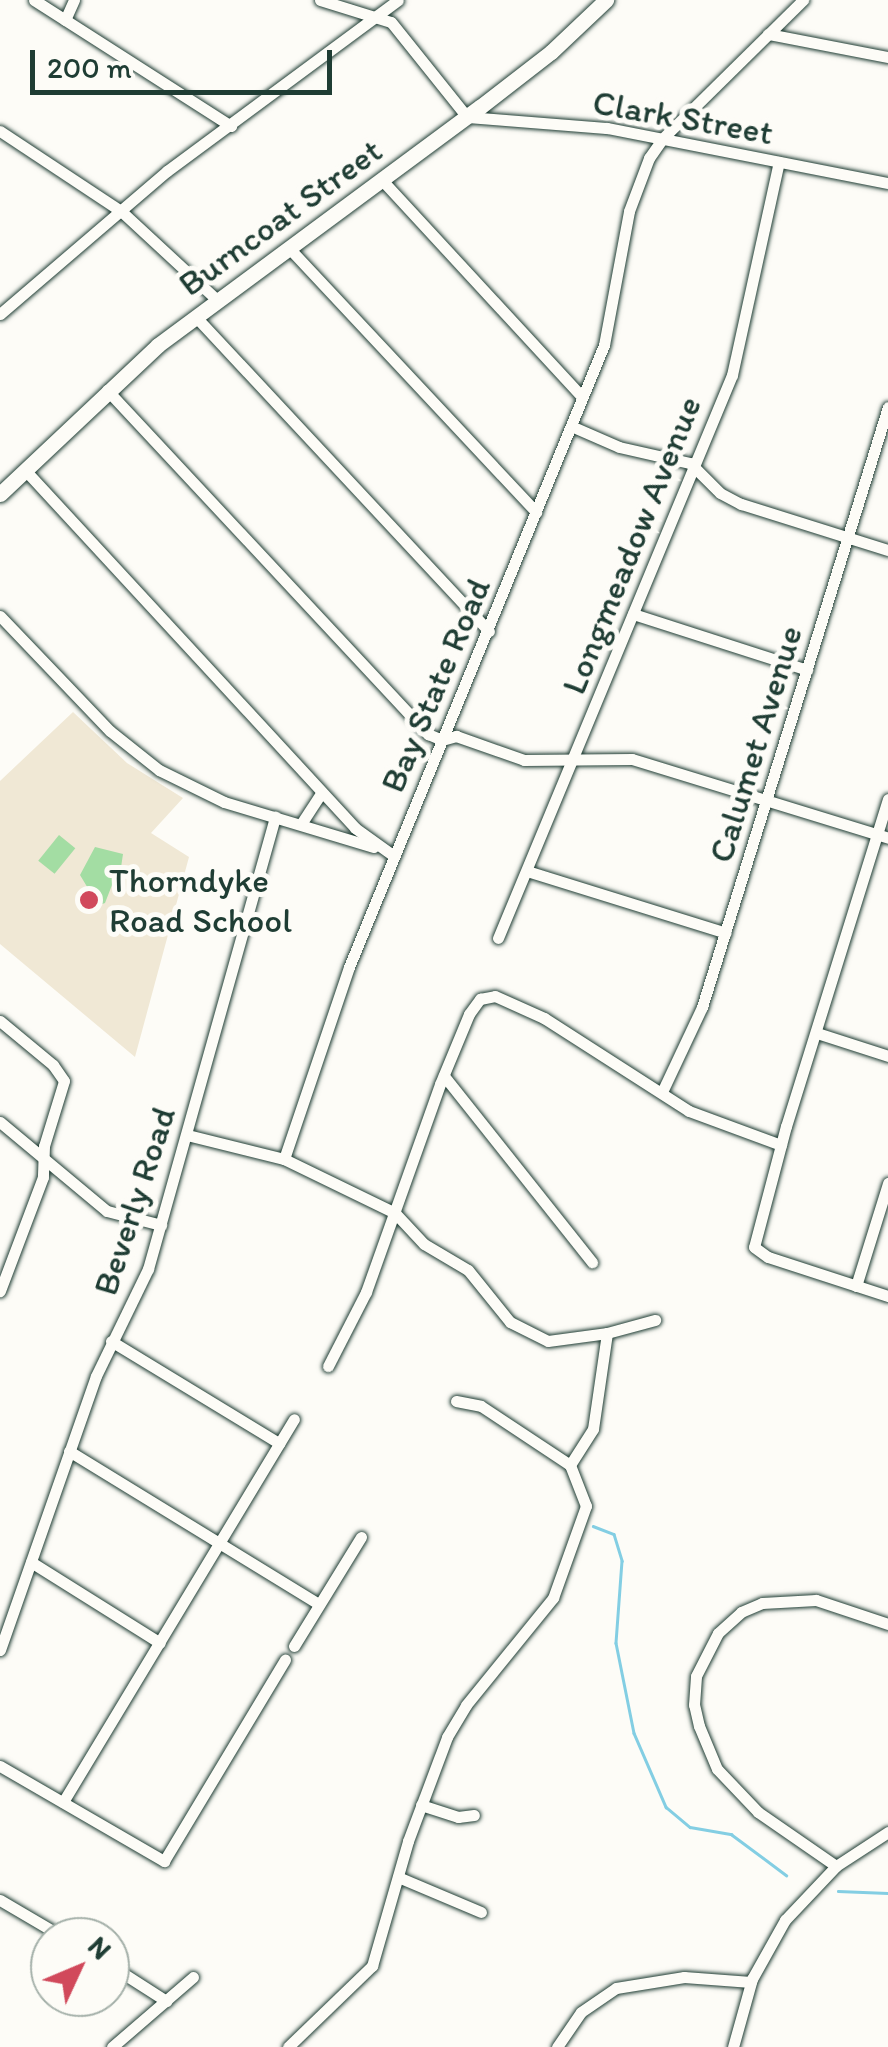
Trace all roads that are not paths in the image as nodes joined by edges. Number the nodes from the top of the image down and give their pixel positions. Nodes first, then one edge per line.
1 (34, 0) edge
2 (74, 0) edge
3 (320, 0) edge
4 (398, 0) edge
5 (804, 0) edge
6 (600, 2) edge
7 (375, 18) junction
8 (64, 20) junction
9 (768, 34) junction
10 (888, 58) edge
11 (467, 117) junction
12 (230, 126) junction
13 (0, 131) edge
14 (663, 138) junction
15 (779, 162) junction
16 (381, 179) junction
17 (888, 183) edge
18 (121, 210) junction
19 (289, 248) junction
20 (217, 300) junction
21 (0, 314) edge
22 (195, 316) junction
23 (107, 390) junction
24 (582, 397) junction
25 (888, 408) edge
26 (570, 426) junction
27 (693, 466) junction
28 (25, 470) junction
29 (0, 494) edge
30 (536, 512) junction
31 (848, 538) junction
32 (888, 550) edge
33 (633, 614) junction
34 (0, 616) edge
35 (489, 630) junction
36 (806, 670) junction
37 (442, 740) junction
38 (571, 762) junction
39 (322, 792) junction
40 (888, 799) edge
41 (767, 800) junction
42 (275, 816) junction
43 (301, 824) junction
44 (882, 836) edge
45 (394, 856) junction
46 (527, 872) junction
47 (726, 934) junction
48 (498, 938) dead end
49 (0, 1021) edge
50 (817, 1033) junction
51 (888, 1056) edge
52 (444, 1076) junction
53 (662, 1092) junction
54 (0, 1122) edge
55 (187, 1135) junction
56 (781, 1145) junction
57 (284, 1159) junction
58 (44, 1160) junction
59 (888, 1183) edge
60 (395, 1213) junction
61 (161, 1226) junction
62 (592, 1262) dead end
63 (1, 1284) edge
64 (856, 1286) junction
65 (888, 1296) edge
66 (655, 1320) dead end
67 (607, 1334) junction
68 (111, 1341) junction
69 (328, 1366) dead end
70 (456, 1401) dead end
71 (294, 1419) dead end
72 (279, 1443) junction
73 (70, 1451) junction
74 (570, 1465) junction
75 (361, 1537) dead end
76 (219, 1544) junction
77 (31, 1562) junction
78 (319, 1604) junction
79 (888, 1624) edge
80 (160, 1643) junction
81 (294, 1646) dead end
82 (0, 1650) edge
83 (286, 1660) dead end
84 (0, 1766) edge
85 (63, 1802) junction
86 (420, 1805) junction
87 (474, 1815) dead end
88 (888, 1832) edge
89 (836, 1866) junction
90 (398, 1878) junction
91 (0, 1900) edge
92 (482, 1912) dead end
93 (30, 1918) edge
94 (193, 1977) dead end
95 (130, 1978) edge
96 (751, 1982) junction
97 (166, 2001) junction
98 (112, 2047) edge
99 (288, 2047) edge
100 (556, 2047) edge
101 (733, 2047) edge

1 - 8 street
2 - 8 street
3 - 7 street
4 - 7 street
5 - 9 street, Bay State Road
6 - 11 main road, Burncoat Street
7 - 11 street
7 - 12 street
8 - 12 street
9 - 10 street
9 - 14 street, Bay State Road
11 - 14 street, Clark Street
11 - 16 main road, Burncoat Street
12 - 18 street
13 - 18 street
14 - 15 street, Clark Street
14 - 24 street, Bay State Road
15 - 17 street, Clark Street
15 - 27 street, Longmeadow Avenue
16 - 19 main road, Burncoat Street
16 - 24 street
18 - 20 street
18 - 21 street
19 - 20 main road, Burncoat Street
19 - 30 street
20 - 22 main road, Burncoat Street
22 - 23 main road, Burncoat Street
22 - 35 street
23 - 28 main road, Burncoat Street
23 - 37 street
24 - 26 street, Bay State Road
25 - 31 street, Calumet Avenue
26 - 27 street
26 - 30 street, Bay State Road
27 - 31 street
27 - 33 street, Longmeadow Avenue
28 - 29 main road, Burncoat Street
28 - 39 street
30 - 35 street, Bay State Road
31 - 32 street
31 - 36 street, Calumet Avenue
33 - 36 street
33 - 38 street, Longmeadow Avenue
34 - 42 street
35 - 37 street, Bay State Road
36 - 41 street, Calumet Avenue
37 - 38 street
37 - 45 street, Bay State Road
38 - 41 street
38 - 46 street, Longmeadow Avenue
39 - 43 street
39 - 45 street
40 - 44 street
41 - 44 street
41 - 47 street, Calumet Avenue
42 - 43 street
42 - 55 street, Beverly Road
43 - 45 street
44 - 50 street
45 - 57 street, Bay State Road
46 - 47 street
46 - 48 street, Longmeadow Avenue
47 - 53 street, Calumet Avenue
49 - 58 street
50 - 51 street
50 - 56 street
52 - 53 street
52 - 60 street
52 - 62 street
53 - 56 street
54 - 58 street
55 - 57 street
55 - 61 street, Beverly Road
56 - 64 street
57 - 60 street
58 - 61 street
58 - 63 street
59 - 64 street
60 - 67 street
60 - 69 street
61 - 68 street, Beverly Road
64 - 65 street
66 - 67 street
67 - 74 street
68 - 72 street
68 - 73 street, Beverly Road
70 - 74 street
71 - 72 street
72 - 76 street
73 - 76 street
73 - 77 street, Beverly Road
74 - 86 street
75 - 78 street
76 - 78 street
76 - 80 street
77 - 80 street
77 - 82 street, Beverly Road
78 - 81 street
79 - 89 street
80 - 85 street
83 - 85 street
84 - 85 street
86 - 87 street
86 - 90 street
88 - 89 street
89 - 96 street
90 - 92 street
90 - 99 street
91 - 93 street
94 - 97 street
95 - 97 street
96 - 100 street
96 - 101 street
97 - 98 street

